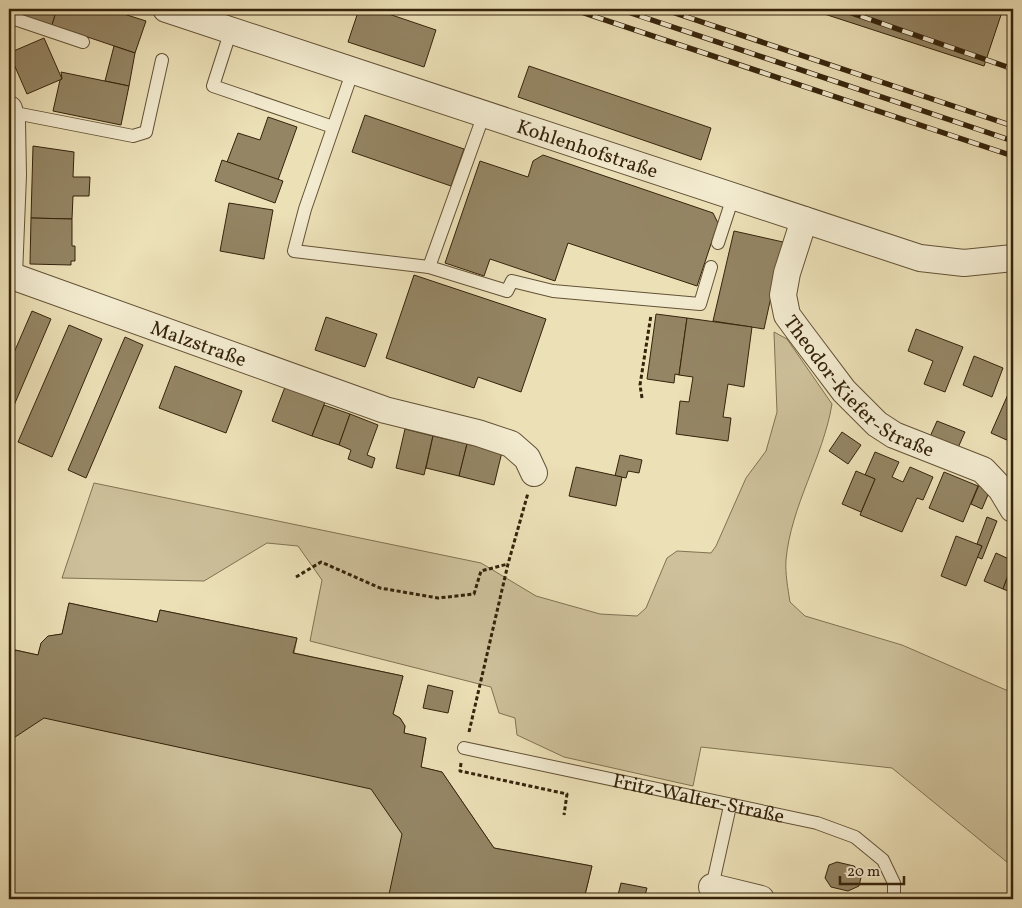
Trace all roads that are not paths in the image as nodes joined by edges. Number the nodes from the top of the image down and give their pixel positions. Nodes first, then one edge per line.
1 (166, 9) edge
2 (9, 17) edge
3 (231, 30) junction
4 (84, 42) dead end
5 (162, 60) dead end
6 (352, 70) junction
7 (9, 110) edge
8 (484, 114) junction
9 (333, 128) junction
10 (733, 196) junction
11 (804, 220) junction
12 (718, 243) dead end
13 (1013, 258) edge
14 (429, 267) junction
15 (711, 267) dead end
16 (534, 474) dead end
17 (1013, 509) edge
18 (464, 748) road end
19 (730, 806) junction
20 (712, 887) joint
21 (761, 899) edge
22 (894, 899) edge

1 - 3 street, Kohlenhofstraße
2 - 4 lane
3 - 6 street, Kohlenhofstraße
3 - 9 lane
5 - 7 lane
6 - 8 street, Kohlenhofstraße
6 - 9 lane
7 - 16 street, Malzstraße
8 - 10 street, Kohlenhofstraße
8 - 14 lane
9 - 14 lane
10 - 11 street, Kohlenhofstraße
10 - 12 lane
11 - 13 street, Kohlenhofstraße
11 - 17 street, Theodor-Kiefer-Straße
14 - 15 lane
18 - 19 lane, Fritz-Walter-Straße
19 - 20 lane
19 - 22 lane, Fritz-Walter-Straße
20 - 21 street

